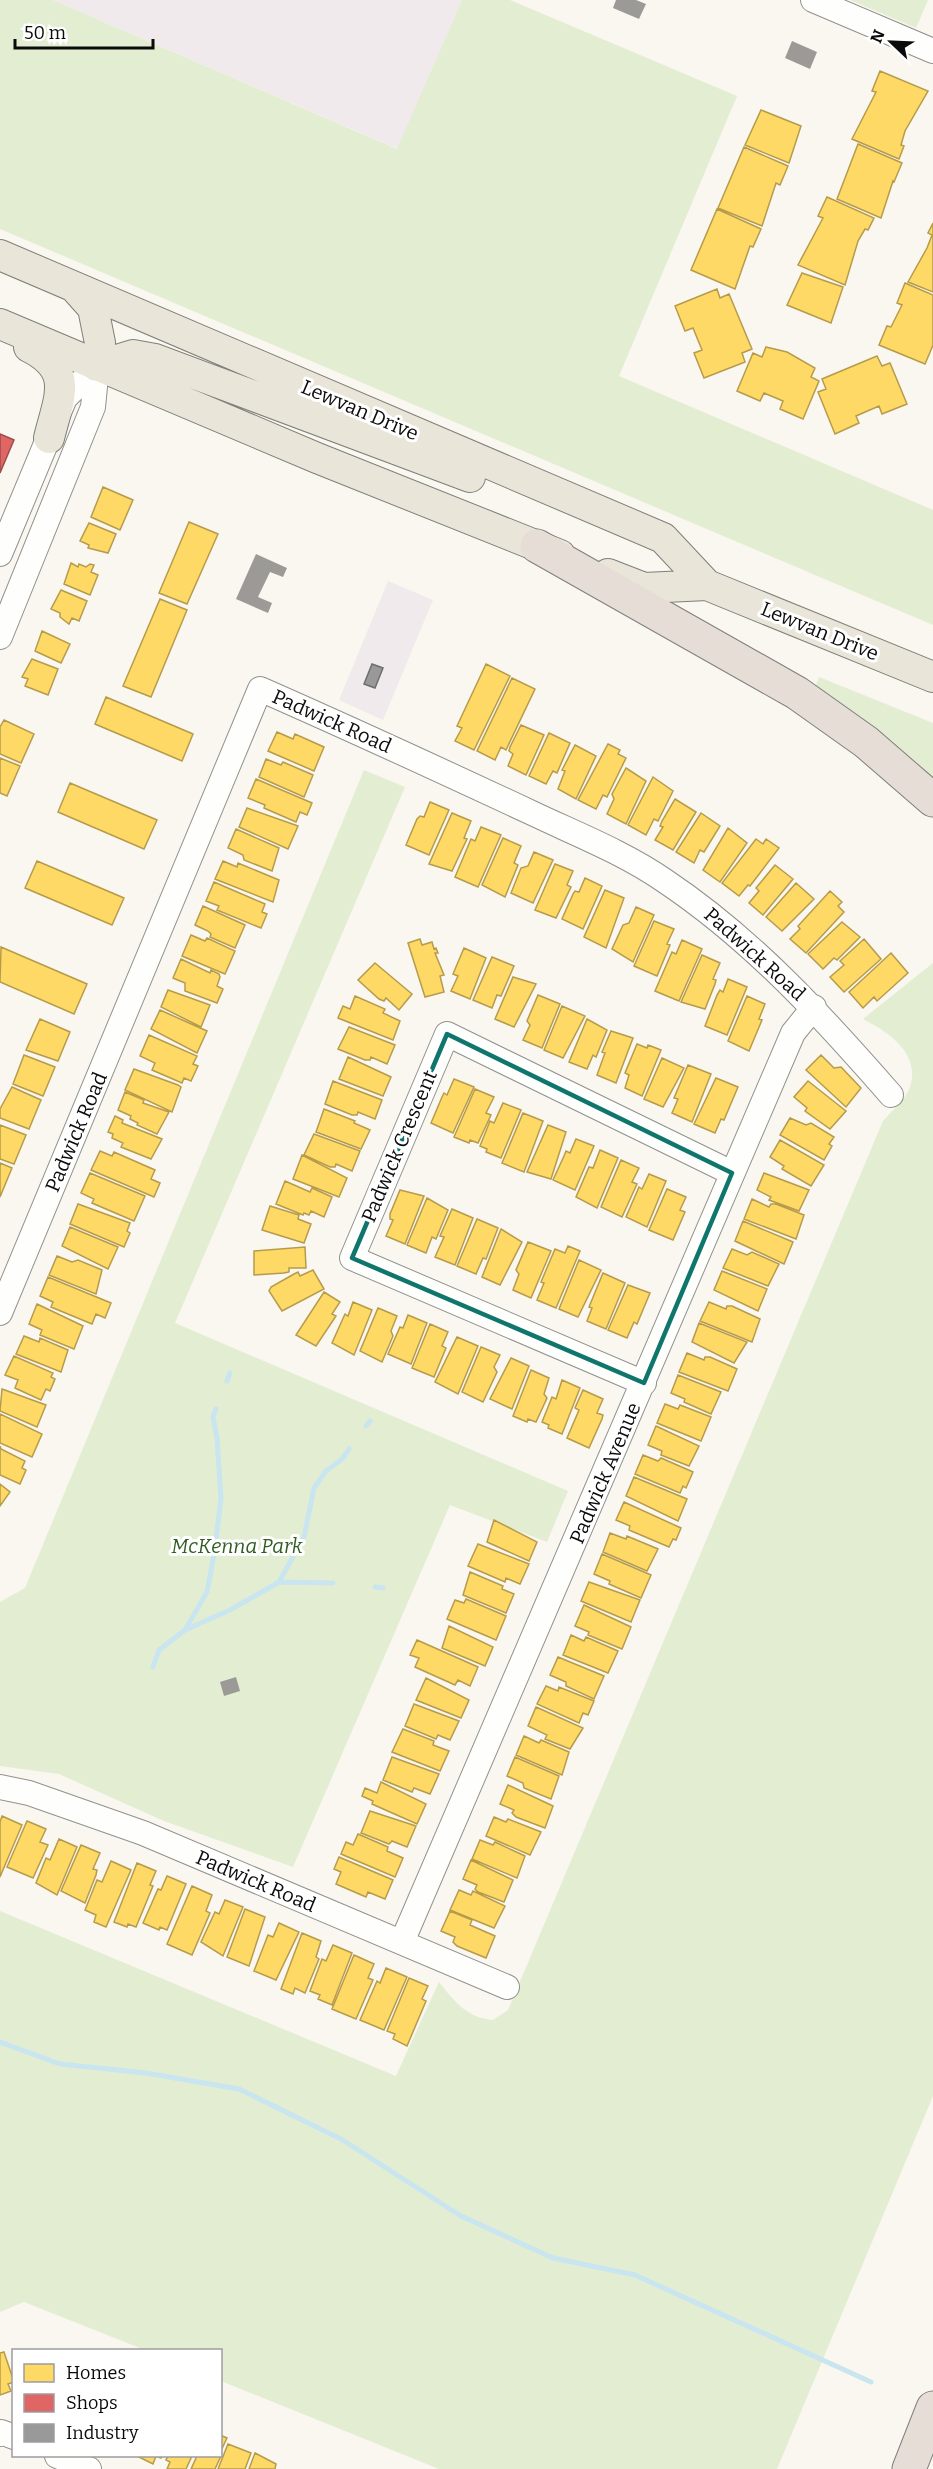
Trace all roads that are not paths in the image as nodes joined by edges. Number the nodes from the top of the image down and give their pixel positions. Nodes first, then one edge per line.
1 (813, 0) edge
2 (931, 46) edge
3 (0, 255) edge
4 (76, 289) junction
5 (0, 324) edge
6 (0, 332) edge
7 (97, 366) junction
8 (49, 438) junction
9 (663, 538) junction
10 (537, 546) junction
11 (0, 554) edge
12 (707, 585) junction
13 (0, 637) edge
14 (933, 677) edge
15 (933, 800) edge
16 (814, 1007) junction
17 (891, 1095) dead end
18 (732, 1173) junction
19 (0, 1313) edge
20 (644, 1383) junction
21 (0, 1787) edge
22 (402, 1942) junction
23 (507, 1987) dead end
24 (933, 2408) edge
25 (933, 2441) edge
26 (59, 2457) edge
27 (89, 2469) edge
28 (909, 2469) edge
29 (921, 2469) edge

1 - 2 street
3 - 4 main road, Lewvan Drive
4 - 7 main road
4 - 9 main road, Lewvan Drive
5 - 7 main road, Lewvan Drive
6 - 8 main road
7 - 8 street
7 - 9 main road
7 - 10 main road, Lewvan Drive
7 - 13 street
8 - 11 street
9 - 12 main road, Lewvan Drive
10 - 12 main road, Lewvan Drive
10 - 15 highway
12 - 14 main road, Lewvan Drive
16 - 17 street, Padwick Road
16 - 18 street, Padwick Avenue
16 - 19 street, Padwick Road
18 - 20 street, Padwick Avenue
18 - 20 street, Padwick Crescent
20 - 22 street, Padwick Avenue
21 - 22 street, Padwick Road
22 - 23 street, Padwick Road
24 - 28 highway
25 - 29 highway
26 - 27 street

